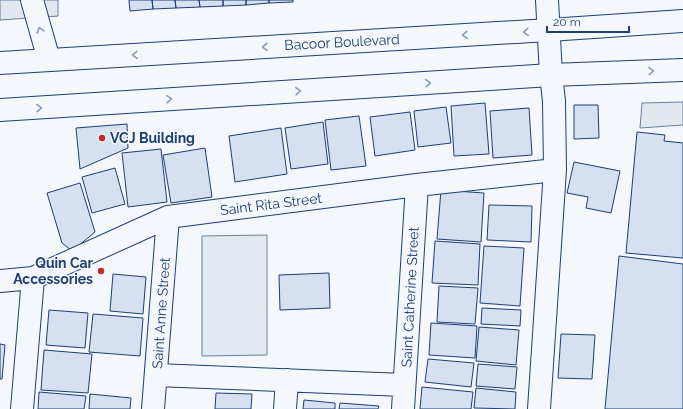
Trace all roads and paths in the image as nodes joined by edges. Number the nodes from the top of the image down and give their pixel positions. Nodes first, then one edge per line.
1 (32, 0) edge
2 (547, 0) edge
3 (683, 21) edge
4 (549, 30) junction
5 (49, 60) junction
6 (0, 62) edge
7 (683, 70) edge
8 (551, 75) junction
9 (0, 110) edge
10 (555, 170) junction
11 (416, 184) junction
12 (168, 217) junction
13 (33, 278) junction
14 (0, 281) edge
15 (156, 375) junction
16 (287, 380) junction
17 (404, 385) junction
18 (22, 409) edge
19 (153, 409) edge
20 (285, 409) edge
21 (403, 409) edge
22 (539, 409) edge

5 -> 1 street
2 - 4 street
3 - 4 street, Bacoor Boulevard
4 -> 5 street, Bacoor Boulevard
4 - 8 street
5 - 6 street, Bacoor Boulevard
8 -> 7 street
9 -> 8 street
8 - 10 street
10 - 11 street, Saint Rita Street
10 - 22 street
11 - 12 street, Saint Rita Street
11 - 17 street, Saint Catherine Street
12 - 13 street, Saint Rita Street
12 - 15 street, Saint Anne Street
13 - 14 street, Saint Rita Street
13 - 18 street
15 - 16 street
15 - 19 street, Saint Anne Street
16 - 17 street
16 - 20 street
17 - 21 street, Saint Catherine Street

